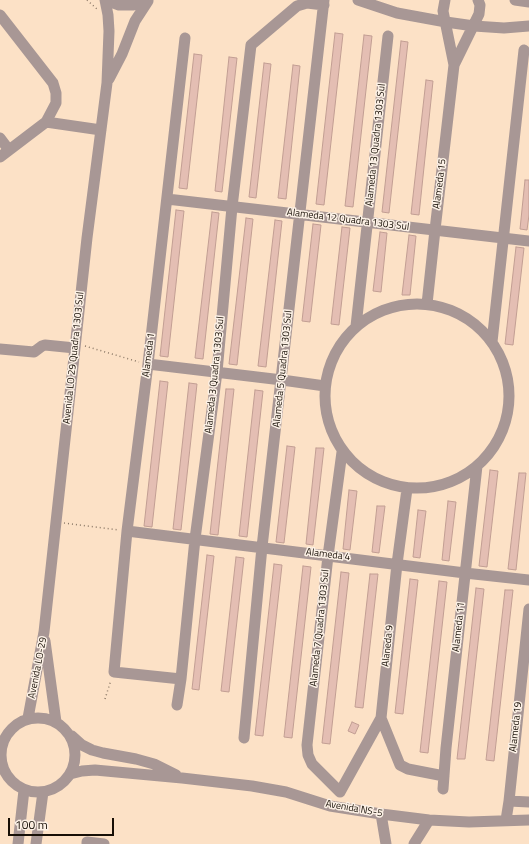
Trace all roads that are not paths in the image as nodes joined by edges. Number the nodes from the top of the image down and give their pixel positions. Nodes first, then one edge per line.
1 (105, 0) edge
2 (148, 0) edge
3 (358, 0) edge
4 (446, 0) edge
5 (478, 0) edge
6 (515, 0) edge
7 (307, 1) edge
8 (324, 2) edge
9 (529, 2) edge
10 (0, 15) edge
11 (446, 22) junction
12 (474, 26) junction
13 (529, 26) edge
14 (388, 36) dead end
15 (186, 38) dead end
16 (524, 50) dead end
17 (454, 65) junction
18 (107, 83) junction
19 (48, 119) junction
20 (101, 130) junction
21 (0, 138) edge
22 (10, 150) junction
23 (0, 157) edge
24 (167, 199) junction
25 (232, 207) junction
26 (300, 215) junction
27 (368, 223) junction
28 (435, 230) junction
29 (503, 238) junction
30 (529, 241) edge
31 (427, 304) junction
32 (356, 326) junction
33 (492, 342) junction
34 (75, 346) junction
35 (0, 349) edge
36 (148, 364) junction
37 (217, 372) junction
38 (282, 380) junction
39 (325, 386) junction
40 (342, 452) junction
41 (477, 466) junction
42 (407, 489) junction
43 (127, 531) junction
44 (195, 539) junction
45 (262, 547) junction
46 (328, 556) junction
47 (397, 564) junction
48 (465, 573) junction
49 (529, 580) edge
50 (529, 609) edge
51 (44, 632) junction
52 (181, 679) junction
53 (177, 705) dead end
54 (28, 718) junction
55 (381, 718) junction
56 (56, 722) junction
57 (67, 731) junction
58 (4, 734) edge
59 (244, 738) dead end
60 (1, 765) edge
61 (70, 774) junction
62 (444, 776) junction
63 (182, 778) junction
64 (443, 789) dead end
65 (24, 790) junction
66 (43, 792) junction
67 (340, 792) joint
68 (509, 801) junction
69 (529, 802) edge
70 (380, 814) junction
71 (429, 820) junction
72 (506, 820) junction
73 (529, 820) edge
74 (87, 843) edge
75 (18, 844) edge
76 (36, 844) edge
77 (104, 844) edge
78 (386, 844) edge
79 (414, 844) edge

1 - 2 street
1 - 18 street
2 - 18 street
3 - 11 street
4 - 11 street
5 - 12 street
6 - 9 street
7 - 8 street
7 - 25 street, Alameda 3 Quadra 1303 Sul
8 - 26 street, Alameda 5 Quadra 1303 Sul
10 - 19 street
11 - 12 street
11 - 17 street
12 - 13 street
12 - 17 street
14 - 27 street, Alameda 13 Quadra 1303 Sul
15 - 24 street, Alameda 1
16 - 29 street
17 - 28 street, Alameda 15
18 - 20 street, Avenida LO 29 Quadra 1303 Sul
19 - 20 street
19 - 22 street
20 - 34 street, Avenida LO 29 Quadra 1303 Sul
21 - 22 street
22 - 23 street
24 - 25 street, Alameda 12 Quadra 1303 Sul
24 - 36 street, Alameda 1
25 - 26 street, Alameda 12 Quadra 1303 Sul
25 - 37 street, Alameda 3 Quadra 1303 Sul
26 - 27 street, Alameda 12 Quadra 1303 Sul
26 - 38 street, Alameda 5 Quadra 1303 Sul
27 - 28 street, Alameda 12 Quadra 1303 Sul
27 - 32 street, Alameda 13 Quadra 1303 Sul
28 - 29 street, Alameda 12 Quadra 1303 Sul
28 - 31 street, Alameda 15
29 - 30 street, Alameda 12 Quadra 1303 Sul
29 - 33 street
31 - 32 street
31 - 33 street
32 - 39 street
33 - 41 street
34 - 35 street
34 - 51 street, Avenida LO 29 Quadra 1303 Sul
36 - 37 street
36 - 43 street, Alameda 1
37 - 38 street
37 - 44 street, Alameda 3 Quadra 1303 Sul
38 - 39 street
38 - 45 street, Alameda 5 Quadra 1303 Sul
39 - 40 street
40 - 42 street
40 - 46 street, Alameda 7 Quadra 1303 Sul
41 - 42 street
41 - 48 street, Alameda 11
42 - 47 street, Alaneda 9
43 - 44 street, Alameda 4
43 - 52 street, Alameda 1
44 - 45 street, Alameda 4
44 - 52 street, Alameda 3 Quadra 1303 Sul
45 - 46 street, Alameda 4
45 - 59 street, Alameda 5 Quadra 1303 Sul
46 - 47 street, Alameda 4
46 - 67 street, Alameda 7 Quadra 1303 Sul
47 - 48 street, Alameda 4
47 - 55 street, Alaneda 9
48 - 49 street, Alameda 4
48 - 62 street, Alameda 11
50 - 68 street, Alameda 19
51 - 54 street, Avenida LO-29
51 - 56 street, Avenida LO-29
52 - 53 street, Alameda 3 Quadra 1303 Sul
54 - 56 street
54 - 58 street
55 - 62 street
55 - 67 street, Alaneda 9
56 - 57 street
57 - 61 street
57 - 63 street, Avenida NS-5
58 - 60 street
60 - 65 street
61 - 63 street, Avenida NS-5
61 - 66 street
62 - 64 street, Alameda 11
63 - 70 street, Avenida NS-5
65 - 66 street
65 - 75 street
66 - 76 street
68 - 69 street
68 - 72 street, Alameda 19
70 - 71 street, Avenida NS-5
70 - 78 street
71 - 72 street, Avenida NS-5
71 - 79 street
72 - 73 street, Avenida NS-5
74 - 77 street

